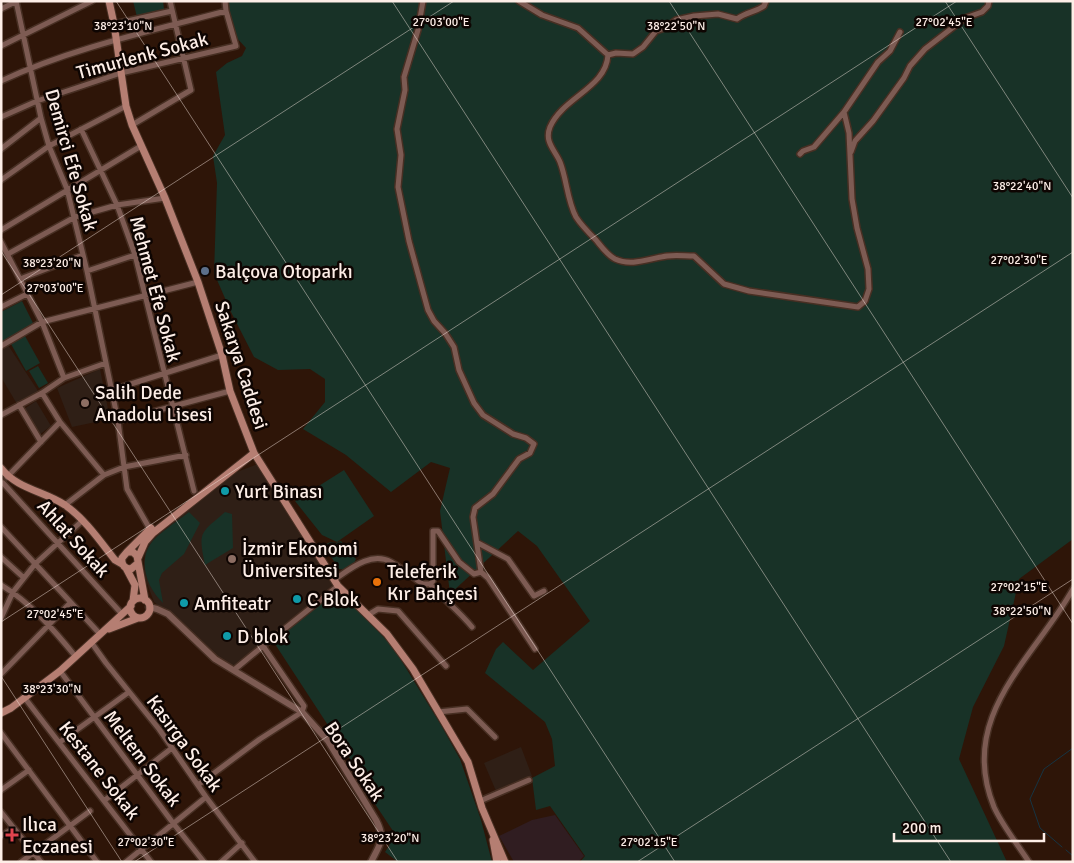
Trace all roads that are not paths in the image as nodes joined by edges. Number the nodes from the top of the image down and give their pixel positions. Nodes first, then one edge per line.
1 (92, 1) edge
2 (108, 1) edge
3 (170, 1) edge
4 (225, 1) edge
5 (424, 1) edge
6 (519, 1) edge
7 (766, 1) edge
8 (989, 1) edge
9 (16, 2) edge
10 (1, 9) edge
11 (226, 10) junction
12 (172, 11) junction
13 (114, 24) junction
14 (175, 25) junction
15 (900, 32) dead end
16 (23, 35) junction
17 (116, 41) junction
18 (1, 46) edge
19 (608, 55) junction
20 (184, 58) junction
21 (31, 67) junction
22 (121, 74) junction
23 (1, 81) edge
24 (37, 101) junction
25 (126, 106) junction
26 (844, 112) junction
27 (1, 117) edge
28 (41, 118) junction
29 (132, 125) junction
30 (81, 129) junction
31 (49, 146) junction
32 (141, 146) junction
33 (1, 149) edge
34 (800, 154) dead end
35 (850, 154) junction
36 (100, 169) junction
37 (1, 180) edge
38 (67, 189) junction
39 (165, 198) junction
40 (118, 205) junction
41 (75, 217) junction
42 (1, 230) edge
43 (1, 242) edge
44 (8, 254) junction
45 (83, 254) junction
46 (135, 254) junction
47 (87, 271) junction
48 (20, 279) junction
49 (198, 282) junction
50 (26, 294) junction
51 (144, 297) junction
52 (1, 307) edge
53 (95, 309) junction
54 (42, 322) junction
55 (1, 346) edge
56 (222, 355) junction
57 (106, 362) junction
58 (164, 373) junction
59 (64, 378) junction
60 (112, 390) junction
61 (230, 391) junction
62 (42, 393) junction
63 (18, 405) junction
64 (173, 407) junction
65 (1, 415) edge
66 (118, 421) junction
67 (60, 422) junction
68 (40, 442) junction
69 (254, 453) junction
70 (186, 455) junction
71 (124, 467) junction
72 (1, 468) edge
73 (104, 475) junction
74 (4, 481) edge
75 (18, 484) junction
76 (11, 491) junction
77 (194, 491) dead end
78 (65, 505) junction
79 (83, 520) junction
80 (1, 527) edge
81 (151, 531) junction
82 (478, 543) junction
83 (58, 544) junction
84 (109, 551) junction
85 (125, 554) junction
86 (1, 556) edge
87 (138, 561) junction
88 (35, 564) junction
89 (124, 566) junction
90 (481, 572) junction
91 (24, 578) junction
92 (336, 583) junction
93 (1, 584) edge
94 (430, 584) junction
95 (1073, 589) edge
96 (544, 591) dead end
97 (12, 592) junction
98 (145, 600) junction
99 (70, 603) junction
100 (132, 603) junction
101 (149, 607) junction
102 (122, 614) junction
103 (368, 615) junction
104 (1, 618) edge
105 (138, 618) junction
106 (49, 624) junction
107 (472, 627) dead end
108 (100, 634) junction
109 (92, 642) junction
110 (263, 646) junction
111 (535, 649) dead end
112 (76, 657) junction
113 (446, 666) dead end
114 (234, 670) junction
115 (60, 671) junction
116 (1, 674) edge
117 (129, 692) junction
118 (24, 697) junction
119 (302, 712) junction
120 (438, 712) junction
121 (1, 713) edge
122 (94, 716) junction
123 (1, 733) edge
124 (495, 737) dead end
125 (60, 742) junction
126 (172, 748) junction
127 (29, 770) junction
128 (137, 774) junction
129 (529, 780) dead end
130 (198, 785) junction
131 (1, 790) edge
132 (206, 797) junction
133 (105, 800) junction
134 (480, 801) junction
135 (1, 812) edge
136 (90, 812) dead end
137 (173, 823) junction
138 (71, 826) junction
139 (14, 828) junction
140 (492, 832) junction
141 (1, 836) edge
142 (242, 843) junction
143 (141, 849) junction
144 (34, 853) junction
145 (21, 862) edge
146 (41, 862) edge
147 (97, 862) edge
148 (126, 862) edge
149 (151, 862) edge
150 (204, 862) edge
151 (221, 862) edge
152 (255, 862) edge
153 (371, 862) edge
154 (497, 862) edge
155 (505, 862) edge
156 (1029, 862) edge

1 - 16 street
2 - 13 main road, Sakarya Caddesi
3 - 12 street
4 - 11 street
5 - 82 street
6 - 19 street
7 - 19 street
8 - 35 street
9 - 10 street
9 - 16 street, Demirci Efe Sokak
11 - 14 street
11 - 20 street, Timurlenk Sokak
12 - 13 street
12 - 14 street
13 - 17 main road, Sakarya Caddesi
14 - 17 street
14 - 20 street
15 - 26 street
16 - 18 street
16 - 21 street, Demirci Efe Sokak
17 - 21 street
17 - 22 main road, Sakarya Caddesi
19 - 35 street
20 - 22 street, Timurlenk Sokak
20 - 29 street
21 - 23 street
21 - 24 street, Demirci Efe Sokak
22 - 24 street, Timurlenk Sokak
22 - 25 main road, Sakarya Caddesi
24 - 27 street, Timurlenk Sokak
24 - 28 street, Demirci Efe Sokak
25 - 29 main road, Sakarya Caddesi
25 - 30 street
26 - 34 street
26 - 35 street
28 - 31 street, Demirci Efe Sokak
28 - 33 street
29 - 32 main road, Sakarya Caddesi
30 - 31 street
30 - 36 street, Mehmet Efe Sokak
31 - 37 street
31 - 38 street, Demirci Efe Sokak
32 - 36 street
32 - 39 main road, Sakarya Caddesi
36 - 38 street
36 - 40 street, Mehmet Efe Sokak
38 - 41 street, Demirci Efe Sokak
38 - 42 street
39 - 40 street
39 - 49 main road, Sakarya Caddesi
40 - 41 street
40 - 46 street, Mehmet Efe Sokak
41 - 44 street
41 - 45 street, Demirci Efe Sokak
43 - 44 street
44 - 48 street
45 - 47 street, Demirci Efe Sokak
45 - 48 street
46 - 47 street
46 - 51 street, Mehmet Efe Sokak
47 - 53 street, Demirci Efe Sokak
48 - 50 street
49 - 51 street
49 - 56 main road, Sakarya Caddesi
50 - 52 street
50 - 54 street
51 - 53 street
51 - 58 street, Mehmet Efe Sokak
53 - 54 street
53 - 57 street, Demirci Efe Sokak
54 - 55 street
54 - 59 street
56 - 58 street
56 - 61 main road, Sakarya Caddesi
57 - 59 street
57 - 60 street, Demirci Efe Sokak
58 - 60 street
58 - 64 street, Mehmet Efe Sokak
59 - 62 street
60 - 66 street, Demirci Efe Sokak
61 - 64 street
61 - 69 main road, Sakarya Caddesi
62 - 63 street
62 - 67 street
63 - 65 street
63 - 68 street
64 - 66 street
64 - 70 street, Mehmet Efe Sokak
66 - 71 street, Demirci Efe Sokak
67 - 68 street
67 - 73 street
68 - 74 street
69 - 81 main road
69 - 92 main road, Sakarya Caddesi
70 - 71 street
70 - 77 street, Mehmet Efe Sokak
71 - 73 street
71 - 81 street, Demirci Efe Sokak
72 - 74 main road
73 - 78 street
74 - 75 main road
74 - 76 street, Ahlat Sokak
75 - 76 street
75 - 78 main road
76 - 83 street, Ahlat Sokak
78 - 79 main road
79 - 83 street
79 - 84 main road
80 - 88 street
81 - 85 main road
81 - 87 main road
82 - 90 street
82 - 96 street
83 - 88 street
83 - 102 street, Ahlat Sokak
84 - 85 main road
84 - 89 main road
85 - 87 main road
85 - 89 main road
86 - 91 street
87 - 89 main road
87 - 98 main road
88 - 91 street
88 - 99 street
89 - 100 main road
90 - 94 street
90 - 111 street
91 - 97 street
92 - 94 street
92 - 103 main road, Sakarya Caddesi
92 - 110 street
93 - 97 street
94 - 107 street
95 - 156 street
97 - 104 street
97 - 106 street
98 - 100 main road
98 - 101 main road
99 - 106 street
99 - 108 street
100 - 102 main road
100 - 105 main road
101 - 105 main road
101 - 114 street, Bora Sokak
102 - 108 main road
103 - 113 street
103 - 120 main road, Sakarya Caddesi
105 - 108 main road
106 - 112 street
106 - 116 street
108 - 109 main road
109 - 112 main road
109 - 117 street, Kasırga Sokak
110 - 114 street
110 - 119 street
112 - 115 main road
114 - 119 street, Bora Sokak
115 - 118 main road
115 - 122 street, Meltem Sokak
117 - 122 street
117 - 126 street, Kasırga Sokak
118 - 121 main road
118 - 125 street, Kestane Sokak
119 - 130 street
119 - 153 street, Bora Sokak
120 - 124 street
120 - 134 main road, Sakarya Caddesi
122 - 125 street
122 - 128 street, Meltem Sokak
123 - 127 street
125 - 133 street, Kestane Sokak
126 - 128 street
126 - 130 street, Kasırga Sokak
127 - 131 street
127 - 138 street
128 - 133 street
128 - 137 street, Meltem Sokak
129 - 134 street
130 - 132 street, Kasırga Sokak
132 - 137 street
132 - 142 street, Kasırga Sokak
133 - 143 street, Kestane Sokak
134 - 140 main road, Sakarya Caddesi
135 - 139 street
136 - 138 street
137 - 143 street
137 - 150 street, Meltem Sokak
138 - 144 street
138 - 147 street
139 - 141 street
139 - 144 street
140 - 154 main road, Sakarya Caddesi
140 - 155 main road, Sakarya Caddesi
142 - 151 street
142 - 152 street, Kasırga Sokak
143 - 148 street
143 - 149 street, Kestane Sokak
144 - 145 street
144 - 146 street

